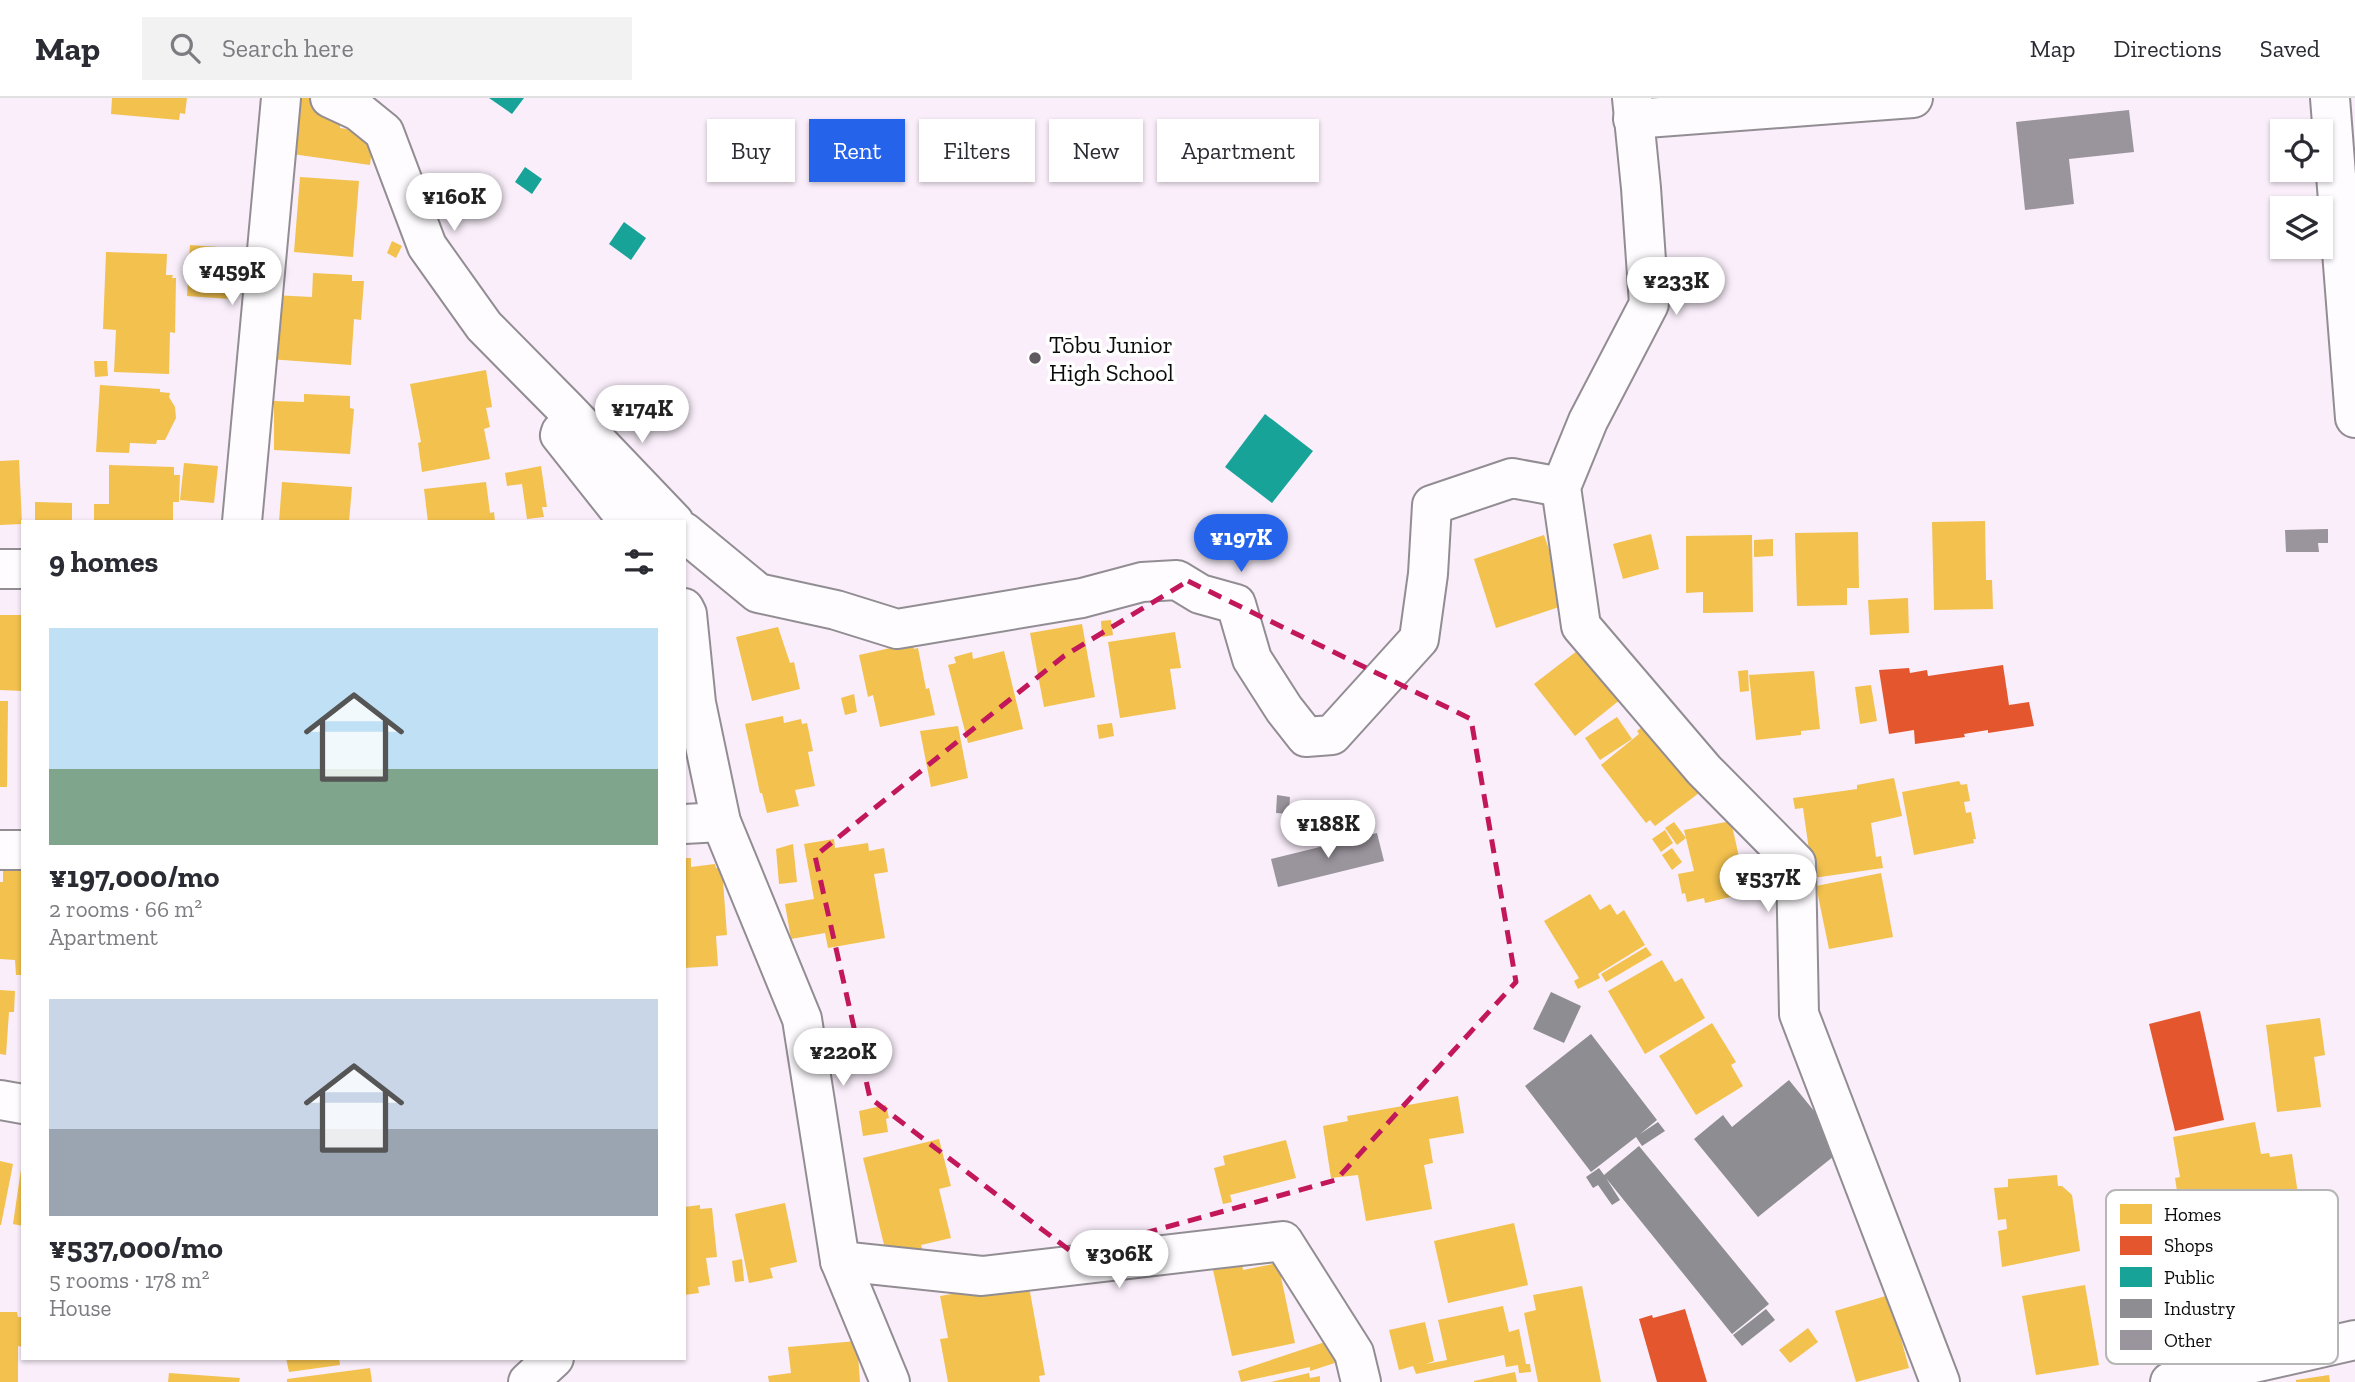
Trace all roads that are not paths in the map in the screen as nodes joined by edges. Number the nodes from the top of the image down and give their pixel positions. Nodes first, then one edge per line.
1 (281, 98) edge
2 (330, 98) edge
3 (1913, 98) edge
4 (2330, 98) edge
5 (1632, 109) edge
6 (567, 410) junction
7 (2355, 418) edge
8 (1561, 487) junction
9 (242, 520) edge
10 (627, 520) edge
11 (672, 520) edge
12 (686, 534) edge
13 (0, 569) edge
14 (21, 569) edge
15 (686, 612) edge
16 (703, 823) edge
17 (0, 850) edge
18 (21, 850) edge
19 (0, 1100) edge
20 (21, 1104) edge
21 (840, 1261) junction
22 (552, 1360) edge
23 (2249, 1364) edge
24 (528, 1382) edge
25 (890, 1382) edge
26 (1361, 1382) edge
27 (1940, 1382) edge
28 (2170, 1382) edge

1 - 9 street
2 - 6 street
3 - 5 street
4 - 7 street
5 - 8 street
6 - 10 street
6 - 11 street
8 - 12 street
8 - 27 street
13 - 14 street
15 - 16 street
16 - 21 street
17 - 18 street
19 - 20 street
21 - 25 street
21 - 26 street
22 - 24 street
23 - 28 street

